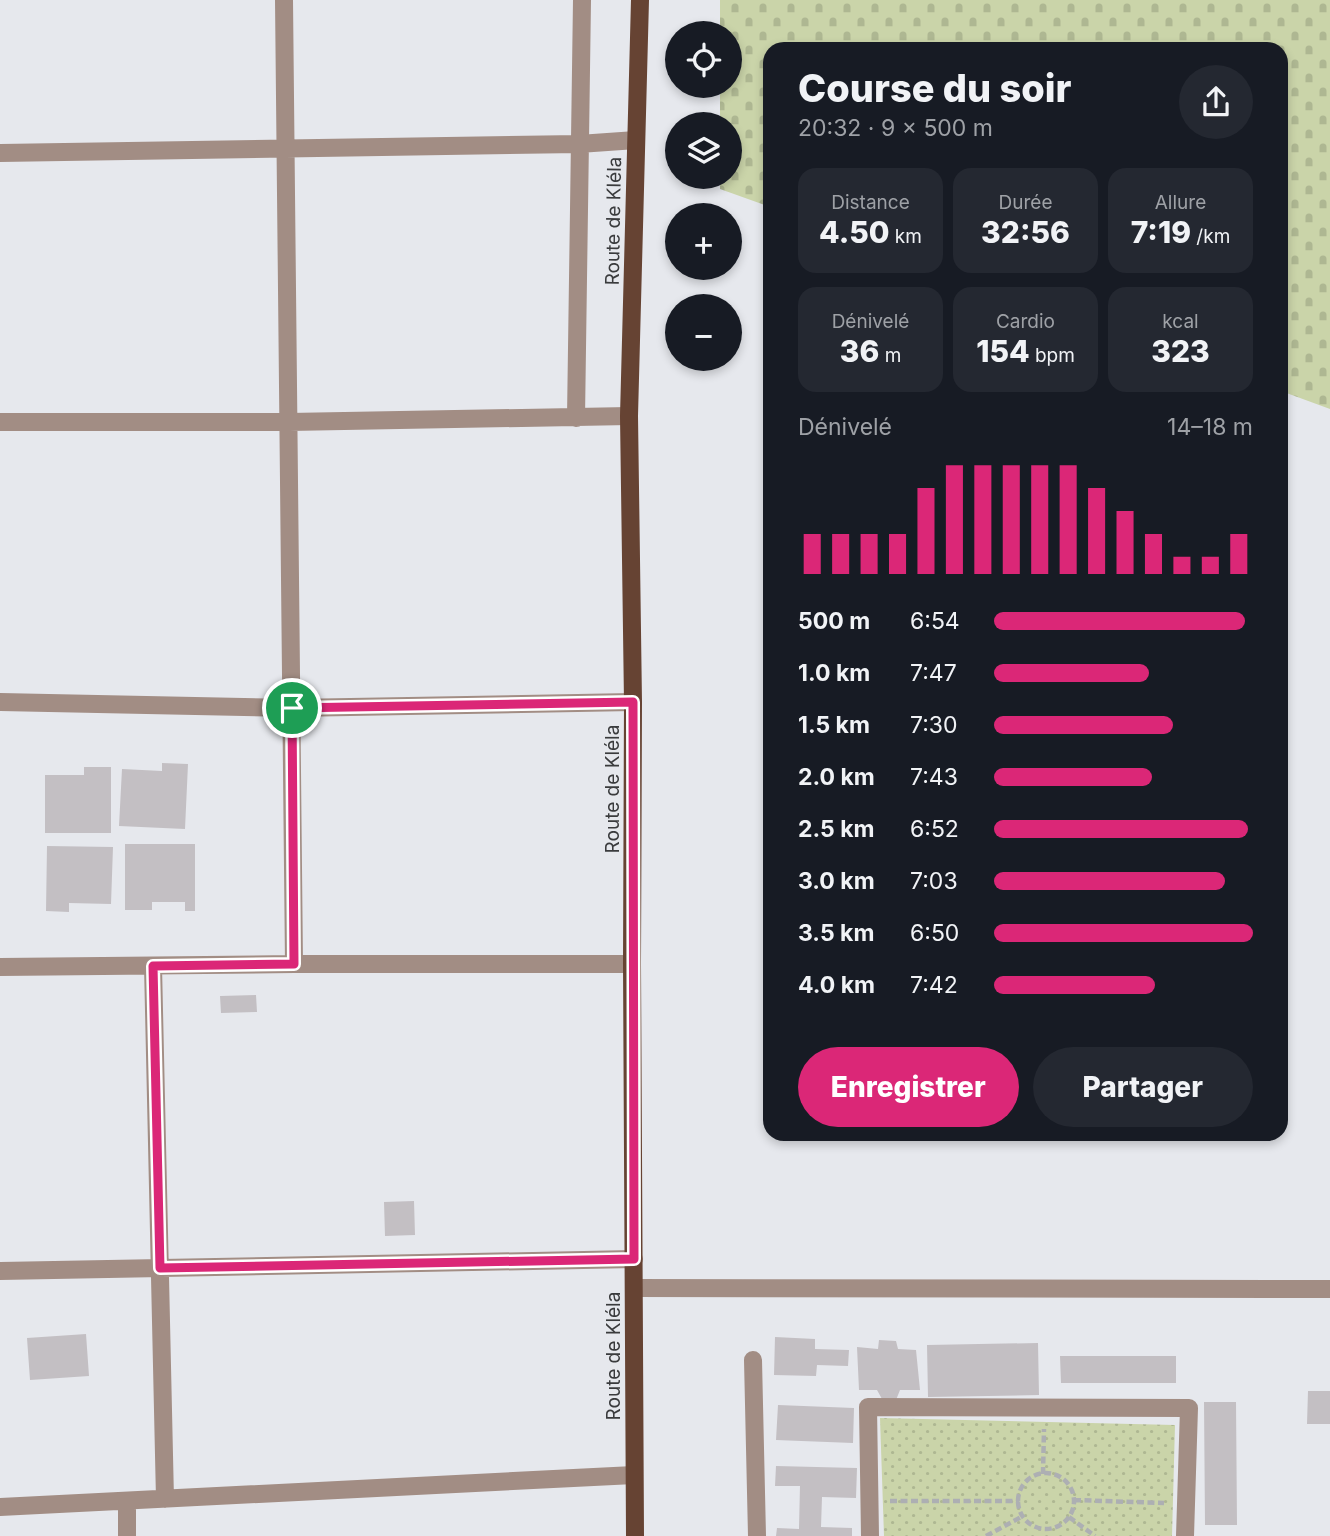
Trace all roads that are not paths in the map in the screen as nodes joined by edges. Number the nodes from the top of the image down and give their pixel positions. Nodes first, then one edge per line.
1 (284, 0) edge
2 (582, 0) edge
3 (640, 0) edge
4 (636, 140) junction
5 (579, 145) junction
6 (286, 149) junction
7 (0, 153) edge
8 (629, 416) junction
9 (576, 418) junction
10 (0, 422) edge
11 (289, 422) junction
12 (0, 702) edge
13 (633, 702) junction
14 (292, 708) junction
15 (294, 964) junction
16 (632, 964) junction
17 (153, 966) junction
18 (0, 967) edge
19 (634, 1259) junction
20 (160, 1268) junction
21 (0, 1271) edge
22 (634, 1288) junction
23 (1330, 1289) edge
24 (753, 1360) dead end
25 (634, 1475) junction
26 (164, 1499) junction
27 (127, 1501) junction
28 (0, 1507) edge
29 (127, 1536) edge
30 (635, 1536) edge
31 (757, 1536) edge
32 (870, 1536) edge
33 (1185, 1536) edge

1 - 6 street
2 - 5 street
3 - 4 main road, Route de Kléla
4 - 5 street
4 - 8 main road, Route de Kléla
5 - 6 street
5 - 9 street
6 - 7 street
6 - 11 street
8 - 9 street
8 - 13 main road, Route de Kléla
9 - 11 street
10 - 11 street
11 - 14 street
12 - 14 street
13 - 14 street
13 - 16 main road, Route de Kléla
14 - 15 street
15 - 16 street
15 - 17 street
16 - 19 main road, Route de Kléla
17 - 18 street
17 - 20 street
19 - 20 street
19 - 22 main road, Route de Kléla
20 - 21 street
20 - 26 street
22 - 23 street
22 - 25 main road, Route de Kléla
24 - 31 street
25 - 26 street
25 - 30 main road, Route de Kléla
26 - 27 street
27 - 28 street
27 - 29 street
32 - 33 street

